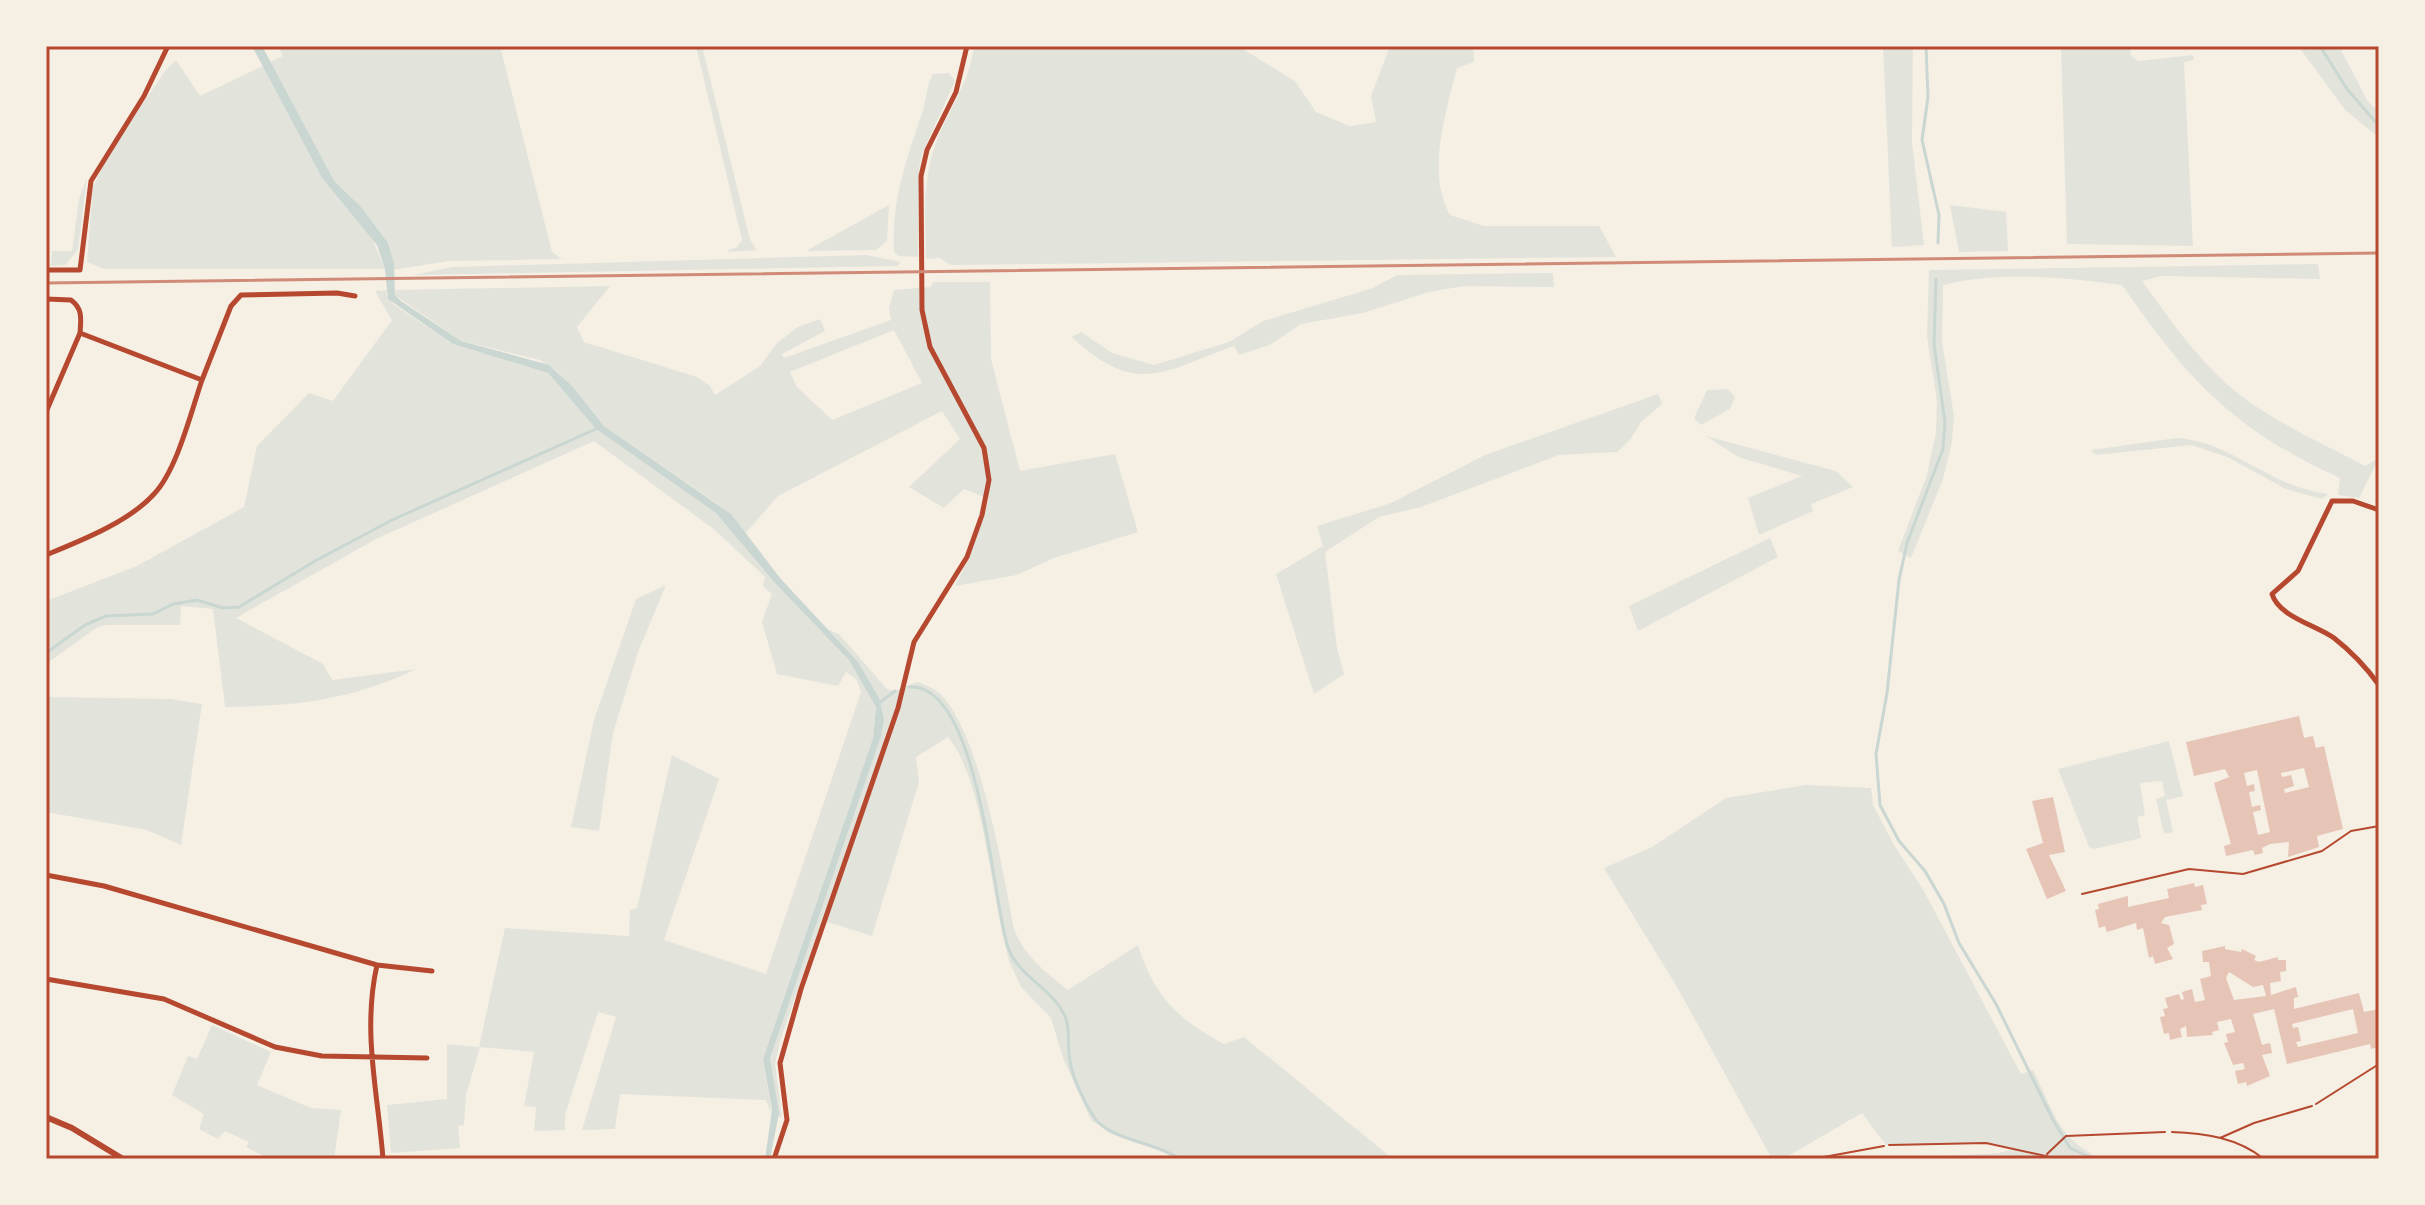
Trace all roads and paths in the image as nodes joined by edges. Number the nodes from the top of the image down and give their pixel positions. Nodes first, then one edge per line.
1 (168, 46) edge
2 (967, 46) edge
3 (46, 270) edge
4 (355, 296) dead end
5 (46, 299) edge
6 (80, 333) junction
7 (202, 380) junction
8 (46, 412) edge
9 (2379, 510) edge
10 (46, 555) edge
11 (2379, 685) edge
12 (2379, 826) edge
13 (46, 875) edge
14 (2082, 894) dead end
15 (377, 965) junction
16 (432, 971) dead end
17 (46, 979) edge
18 (369, 1056) junction
19 (427, 1058) dead end
20 (2379, 1064) edge
21 (2312, 1106) joint
22 (46, 1117) edge
23 (2172, 1132) joint
24 (2220, 1138) junction
25 (1884, 1146) joint
26 (2046, 1155) junction
27 (123, 1159) edge
28 (383, 1159) edge
29 (774, 1159) edge
30 (1813, 1159) edge
31 (2059, 1159) edge
32 (2264, 1159) edge

1 - 3 street
2 - 29 street
4 - 7 street
5 - 6 street
6 - 7 street
6 - 8 street
7 - 10 street
9 - 11 street
12 - 14 lane
13 - 15 street
15 - 16 street
15 - 18 street
17 - 18 street
18 - 19 street
18 - 28 street
20 - 21 path
21 - 24 lane
22 - 27 street
23 - 24 lane
23 - 26 path
24 - 32 lane
25 - 26 path
25 - 30 lane
26 - 31 path

